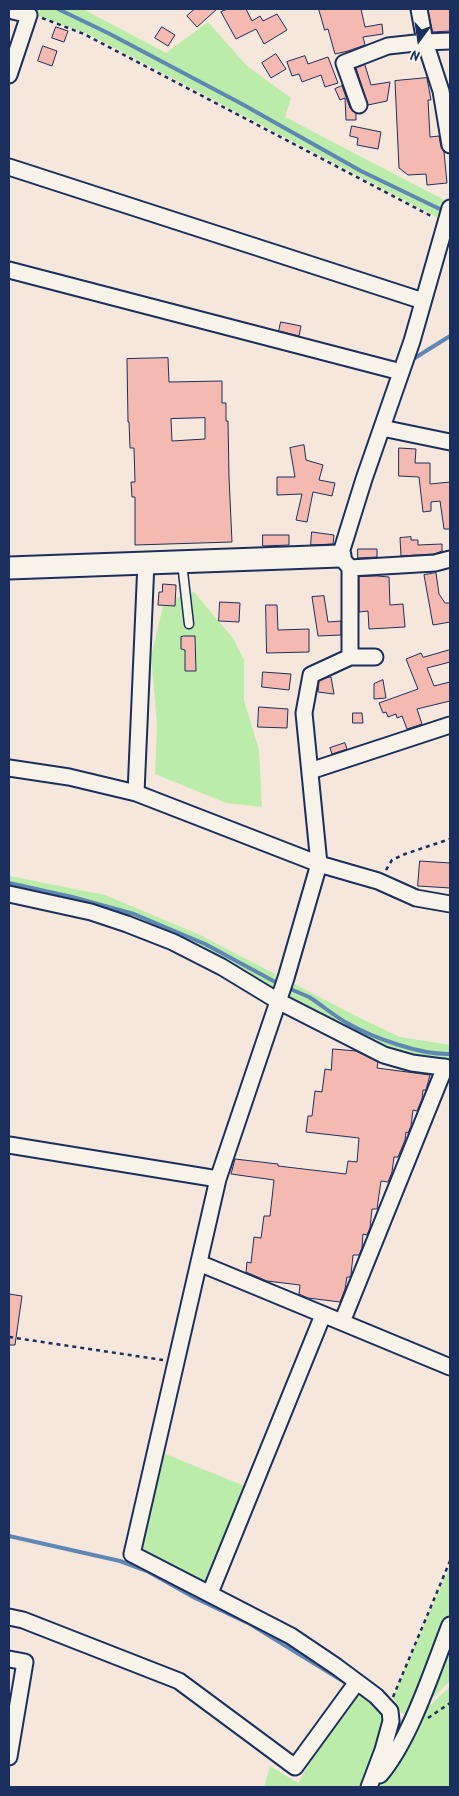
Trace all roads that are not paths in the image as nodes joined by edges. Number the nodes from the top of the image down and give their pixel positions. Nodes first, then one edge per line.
1 (419, 9) edge
2 (9, 10) edge
3 (450, 41) edge
4 (425, 42) junction
5 (9, 75) edge
6 (443, 79) edge
7 (359, 105) dead end
8 (450, 145) edge
9 (9, 167) edge
10 (450, 208) edge
11 (9, 270) edge
12 (423, 301) junction
13 (402, 372) junction
14 (382, 428) junction
15 (450, 442) edge
16 (450, 559) edge
17 (182, 561) junction
18 (146, 562) junction
19 (345, 562) junction
20 (9, 568) edge
21 (189, 624) dead end
22 (350, 657) junction
23 (375, 657) dead end
24 (450, 725) edge
25 (9, 768) edge
26 (310, 771) junction
27 (136, 792) junction
28 (319, 864) junction
29 (9, 894) edge
30 (450, 904) edge
31 (279, 1000) junction
32 (448, 1068) edge
33 (9, 1145) edge
34 (218, 1179) junction
35 (199, 1263) junction
36 (323, 1315) junction
37 (342, 1322) junction
38 (450, 1368) edge
39 (210, 1593) junction
40 (9, 1617) edge
41 (450, 1625) edge
42 (9, 1659) edge
43 (358, 1682) junction
44 (10, 1736) edge
45 (9, 1757) edge
46 (369, 1787) edge

1 - 4 street
2 - 5 street
3 - 4 street
4 - 6 street
4 - 7 street
6 - 8 street
9 - 12 street
10 - 12 street
11 - 13 street
12 - 13 street
13 - 14 street
14 - 15 street
14 - 19 street
16 - 19 street
17 - 18 street
17 - 19 street
17 - 21 lane
18 - 20 street
18 - 27 street
19 - 22 street
22 - 23 street
22 - 26 street
24 - 26 street
25 - 27 street
26 - 28 street
27 - 28 street
28 - 30 street
28 - 31 street
29 - 31 street
31 - 32 street
31 - 34 street
32 - 37 street
33 - 34 street
34 - 35 street
35 - 36 street
35 - 39 street
36 - 37 street
36 - 39 street
37 - 38 street
39 - 43 street
40 - 43 street
41 - 46 street
42 - 44 street
43 - 46 street
44 - 45 street

